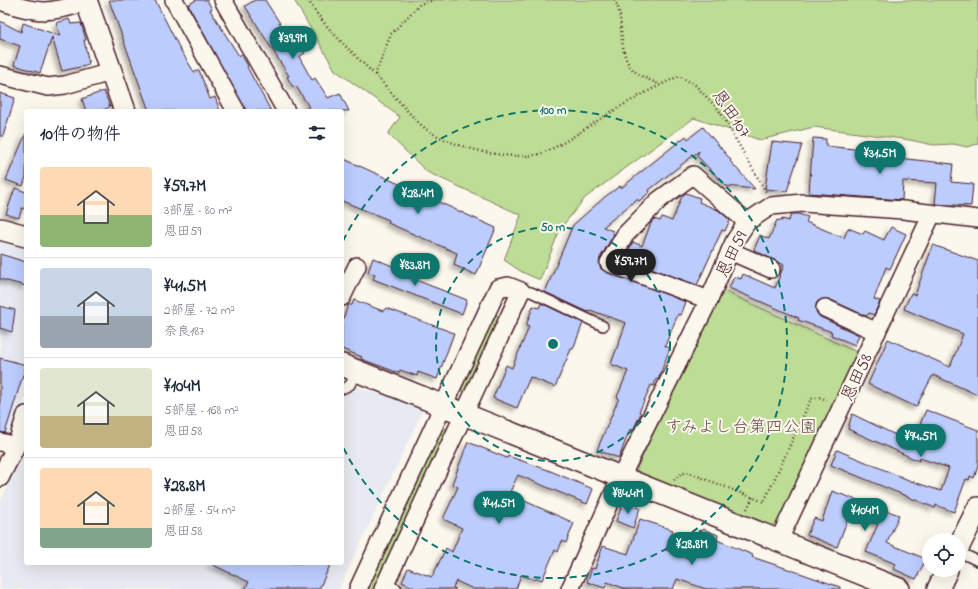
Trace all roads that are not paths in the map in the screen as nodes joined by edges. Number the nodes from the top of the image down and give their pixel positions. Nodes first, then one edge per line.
1 (174, 0) edge
2 (223, 0) edge
3 (0, 1) edge
4 (87, 1) edge
5 (111, 72) junction
6 (0, 75) edge
7 (124, 109) edge
8 (235, 109) edge
9 (285, 109) edge
10 (932, 214) junction
11 (978, 219) edge
12 (747, 222) junction
13 (0, 229) edge
14 (24, 235) edge
15 (730, 252) junction
16 (771, 270) dead end
17 (357, 276) dead end
18 (521, 291) junction
19 (344, 294) edge
20 (709, 300) junction
21 (825, 308) dead end
22 (603, 326) dead end
23 (877, 332) junction
24 (349, 368) edge
25 (344, 388) edge
26 (443, 406) junction
27 (466, 415) junction
28 (24, 418) edge
29 (8, 444) edge
30 (621, 476) junction
31 (0, 478) edge
32 (978, 509) edge
33 (966, 533) edge
34 (779, 540) junction
35 (966, 555) edge
36 (978, 561) edge
37 (944, 577) edge
38 (389, 587) edge
39 (358, 589) edge
40 (570, 589) edge
41 (899, 589) edge
42 (938, 589) edge

1 - 8 street
2 - 9 street
3 - 4 street
4 - 5 street
5 - 6 street
5 - 7 street
10 - 11 street, 恩田59
10 - 12 street, 恩田59
10 - 23 street, 恩田58
12 - 15 street, 恩田59
12 - 20 street
13 - 14 street
15 - 16 street
15 - 20 street, 恩田59
17 - 19 street
18 - 22 lane
18 - 26 street
18 - 27 street
20 - 30 street, 恩田59
21 - 23 street
23 - 34 street, 恩田58
24 - 25 lane
24 - 26 street
26 - 27 street
26 - 39 street
27 - 30 street
27 - 38 street
28 - 29 street
29 - 31 street
30 - 34 street
30 - 40 street, 恩田59
32 - 33 street
34 - 41 street
35 - 36 lane
37 - 42 street

